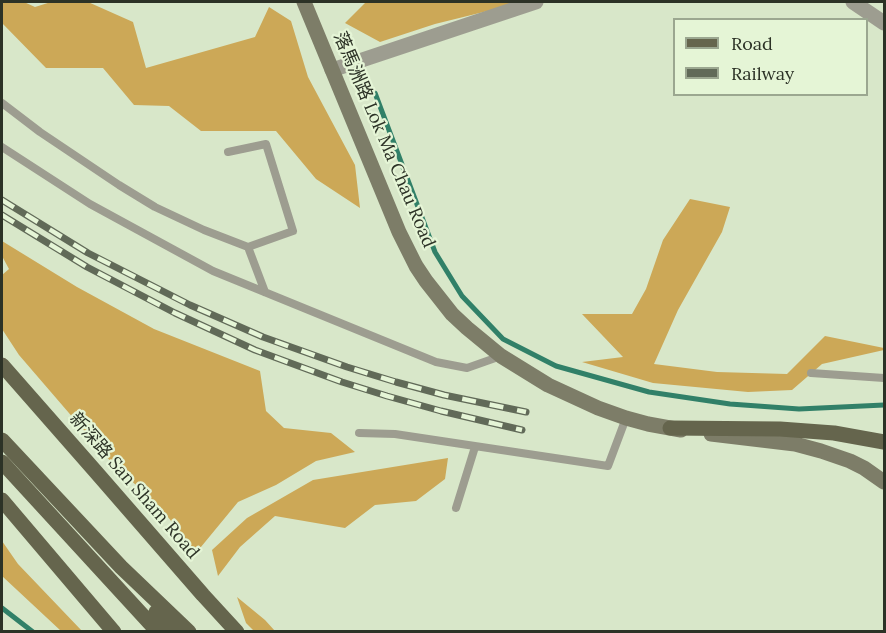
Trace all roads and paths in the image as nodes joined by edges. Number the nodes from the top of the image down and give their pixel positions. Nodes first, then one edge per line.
1 (304, 2) edge
2 (536, 2) edge
3 (853, 2) edge
4 (885, 23) edge
5 (332, 70) junction
6 (2, 103) edge
7 (2, 147) edge
8 (228, 152) dead end
9 (248, 247) junction
10 (265, 292) junction
11 (501, 356) junction
12 (2, 365) edge
13 (811, 373) dead end
14 (885, 378) edge
15 (626, 418) junction
16 (670, 428) junction
17 (359, 433) dead end
18 (2, 440) edge
19 (885, 442) edge
20 (475, 447) junction
21 (2, 462) edge
22 (885, 482) edge
23 (2, 500) edge
24 (456, 508) dead end
25 (121, 567) junction
26 (114, 632) edge
27 (158, 632) edge
28 (171, 632) edge
29 (189, 632) edge
30 (237, 632) edge

1 - 5 street, 落馬洲路 Lok Ma Chau Road
2 - 5 street
3 - 4 street
5 - 11 street, 落馬洲路 Lok Ma Chau Road
6 - 9 lane
7 - 10 lane
8 - 9 lane
9 - 10 lane
10 - 11 lane
11 - 15 street, 落馬洲路 Lok Ma Chau Road
12 - 30 main road, 新深路 San Sham Road
13 - 14 lane
15 - 16 street, 落馬洲路 Lok Ma Chau Road
15 - 20 lane
16 - 19 main road
16 - 22 street, 落馬洲路 Lok Ma Chau Road
17 - 20 lane
18 - 25 main road
20 - 24 lane
21 - 27 main road
23 - 26 main road
25 - 28 main road
25 - 29 main road

